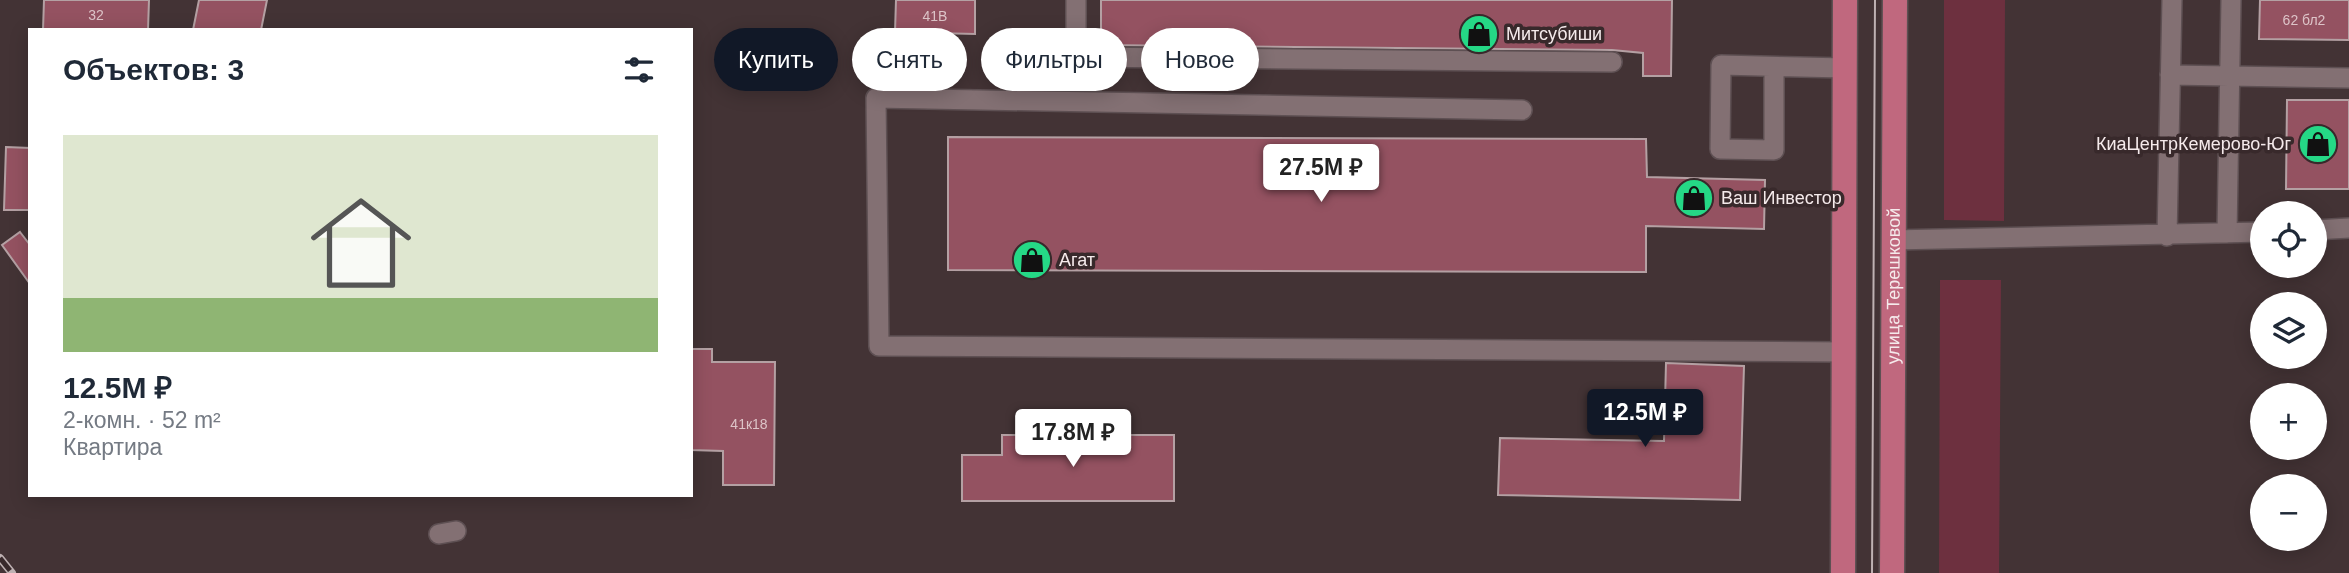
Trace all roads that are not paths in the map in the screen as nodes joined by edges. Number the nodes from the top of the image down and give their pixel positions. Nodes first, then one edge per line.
1 (1076, 0) edge
2 (1845, 0) edge
3 (1895, 0) edge
4 (2172, 0) edge
5 (2231, 0) edge
6 (1612, 62) dead end
7 (1774, 68) junction
8 (1844, 68) junction
9 (2170, 75) junction
10 (2230, 77) junction
11 (2349, 78) edge
12 (1522, 110) dead end
13 (2349, 228) edge
14 (2327, 229) edge
15 (2250, 232) edge
16 (2227, 233) junction
17 (2167, 236) junction
18 (1892, 240) junction
19 (1845, 352) junction
20 (1843, 573) edge
21 (1892, 573) edge

1 - 6 lane
2 - 8 main road
3 - 18 main road, улица Терешковой
4 - 9 lane
5 - 10 lane
7 - 7 lane
7 - 8 lane
8 - 19 main road
9 - 10 lane
9 - 17 lane
10 - 11 lane
10 - 16 lane
12 - 19 lane
13 - 14 lane
15 - 16 lane
16 - 17 lane
17 - 18 lane
18 - 21 main road, улица Терешковой
19 - 20 main road

